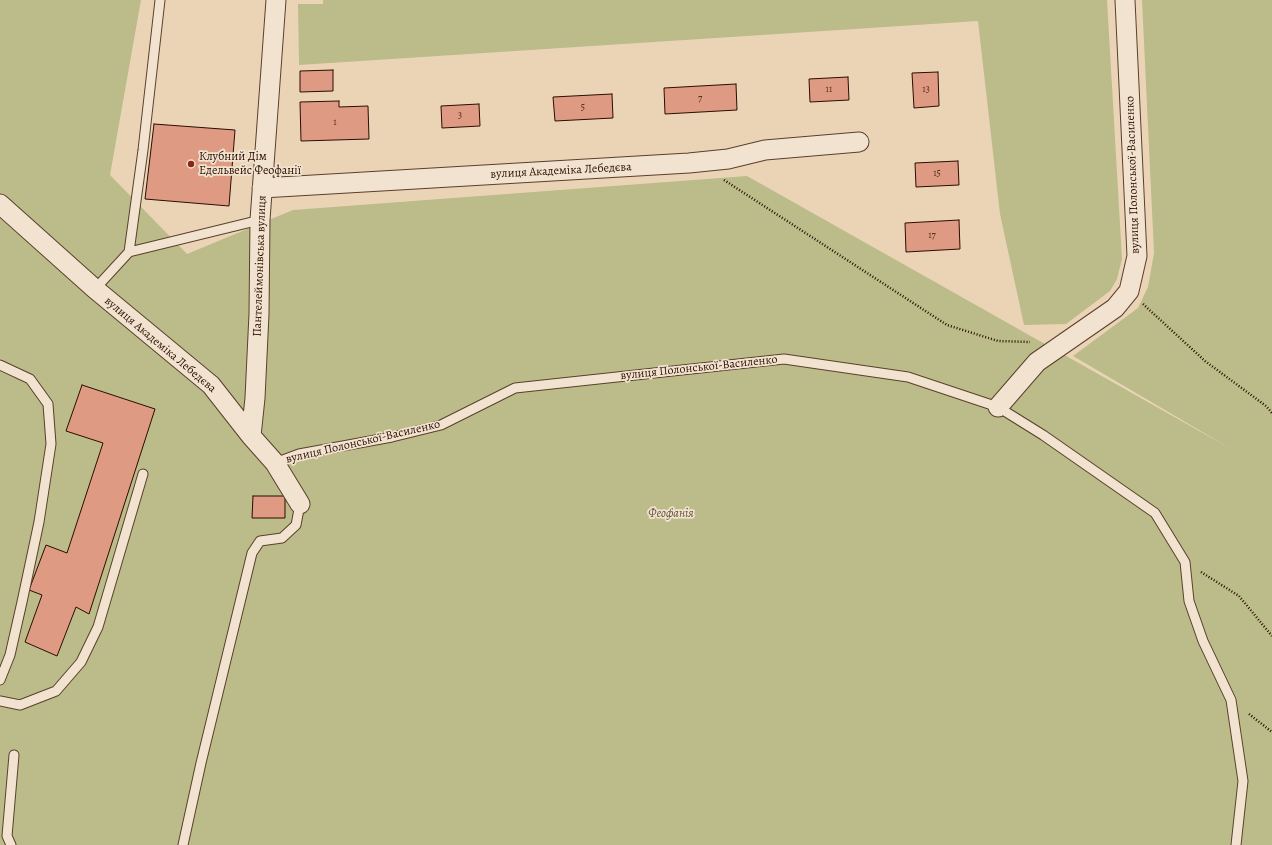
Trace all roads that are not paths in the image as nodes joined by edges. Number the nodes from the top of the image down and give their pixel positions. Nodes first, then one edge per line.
1 (160, 0) edge
2 (276, 0) edge
3 (1125, 0) edge
4 (859, 142) dead end
5 (262, 188) junction
6 (0, 204) edge
7 (260, 220) junction
8 (129, 252) junction
9 (94, 289) junction
10 (0, 366) edge
11 (998, 407) junction
12 (251, 436) junction
13 (275, 463) junction
14 (143, 474) dead end
15 (300, 504) joint
16 (0, 680) edge
17 (0, 701) edge
18 (14, 755) dead end
19 (4, 836) edge
20 (11, 845) edge
21 (183, 845) edge
22 (1236, 845) edge

1 - 8 lane
2 - 5 street, Пантелеймонівська вулиця
3 - 11 street, вулиця Полонської-Василенко
4 - 5 street, вулиця Академіка Лебедєва
5 - 7 street, Пантелеймонівська вулиця
6 - 9 street, вулиця Академіка Лебедєва
7 - 8 lane
7 - 12 street, Пантелеймонівська вулиця
8 - 9 lane
9 - 12 street, вулиця Академіка Лебедєва
10 - 16 lane
11 - 13 lane, вулиця Полонської-Василенко
11 - 22 lane
12 - 13 street, вулиця Академіка Лебедєва
13 - 15 street, вулиця Академіка Лебедєва
14 - 17 lane
15 - 21 lane
18 - 19 lane
19 - 20 lane

